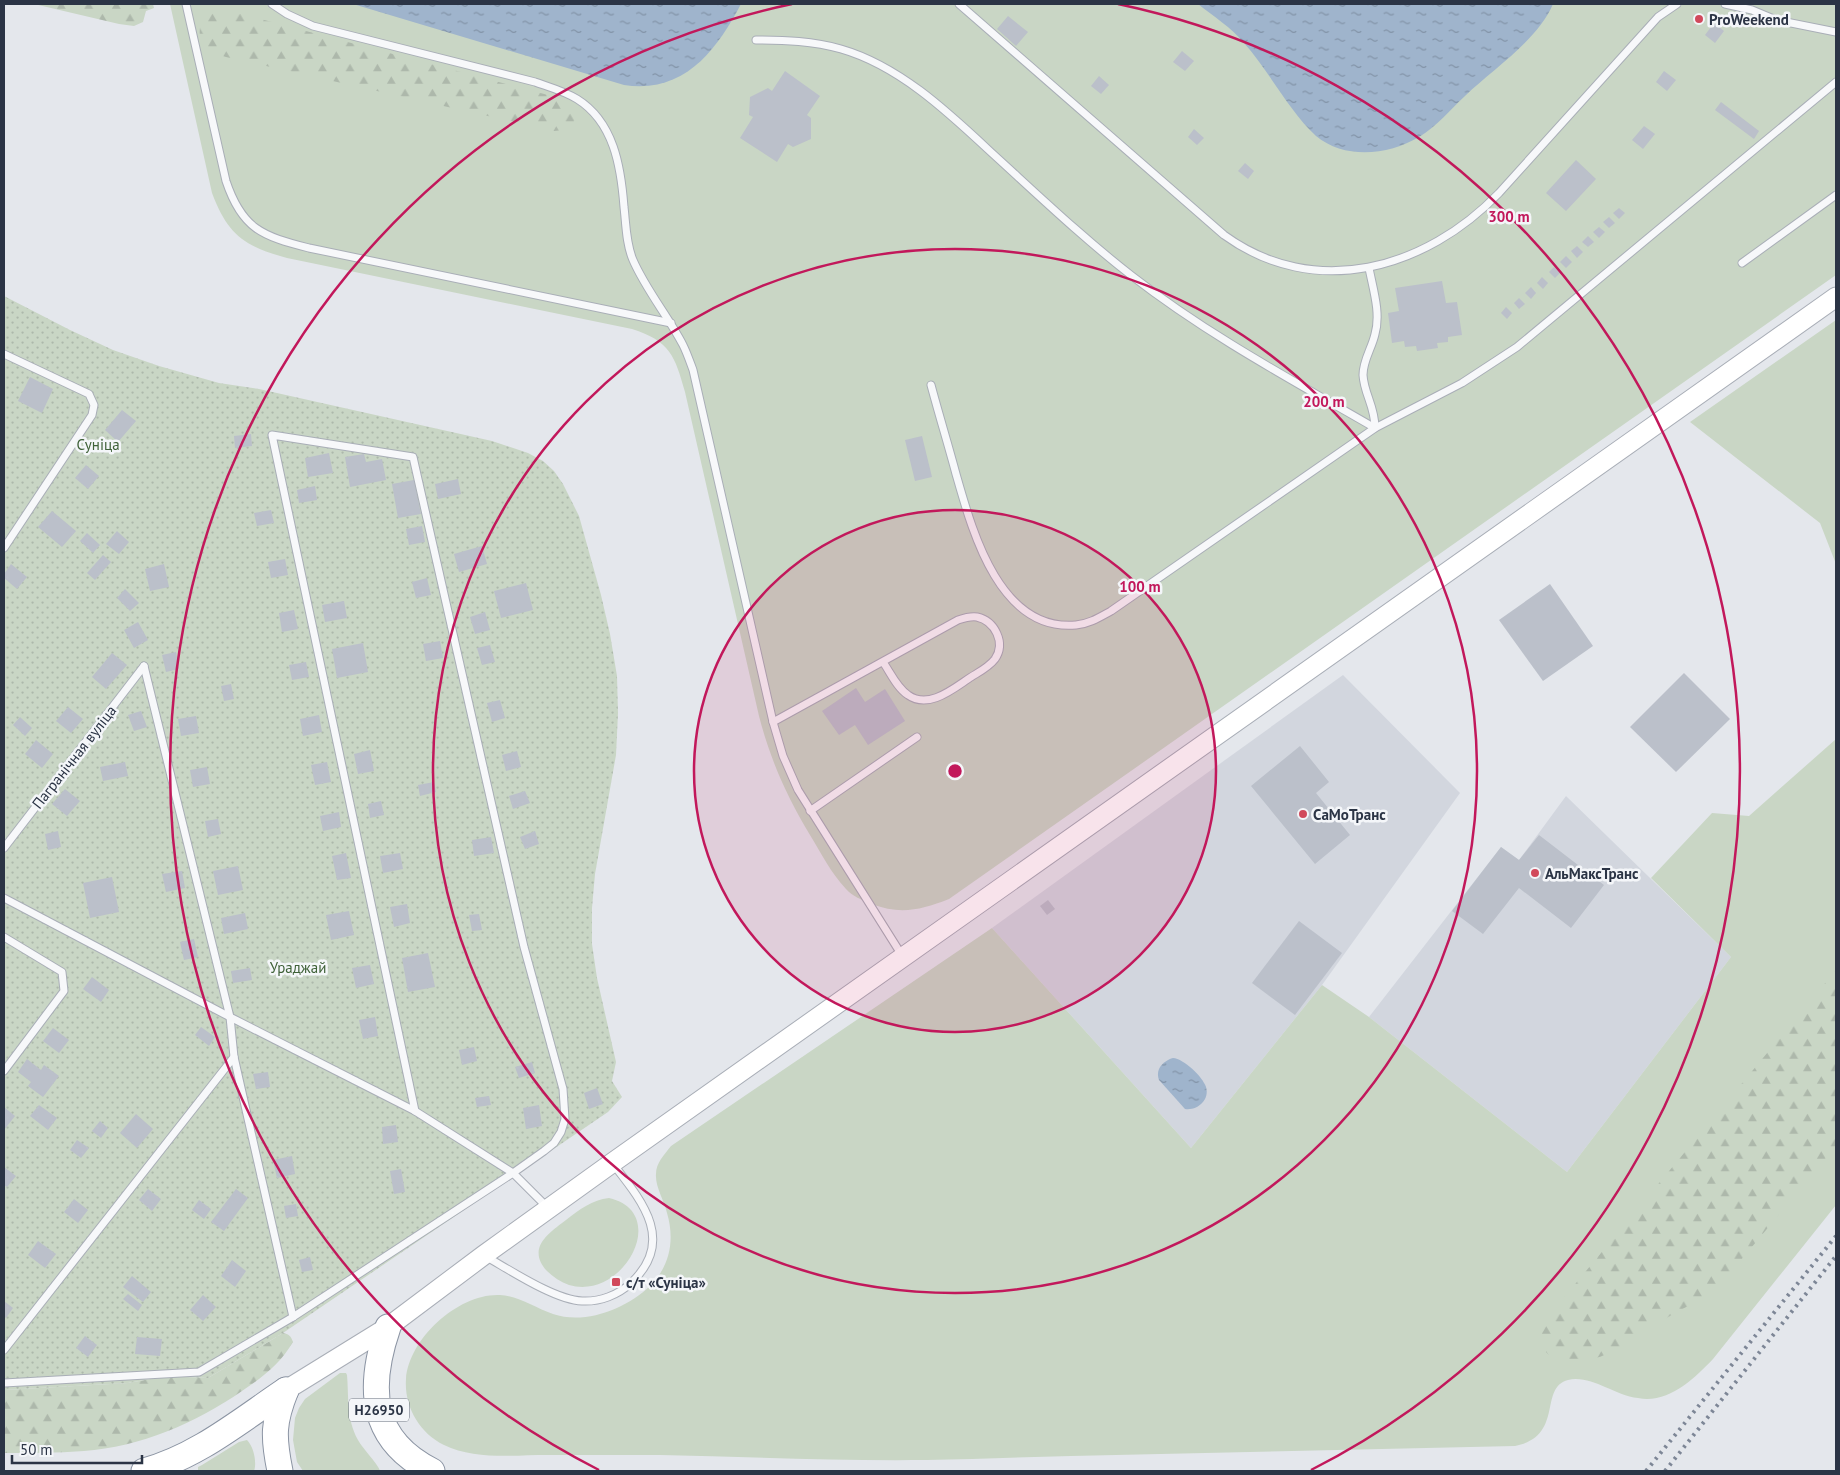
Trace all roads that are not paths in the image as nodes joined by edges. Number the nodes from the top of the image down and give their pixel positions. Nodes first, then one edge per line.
1 (186, 4) edge
2 (272, 4) edge
3 (959, 4) edge
4 (1664, 4) edge
5 (1677, 4) edge
6 (1725, 4) edge
7 (1752, 7) edge
8 (1658, 18) junction
9 (1836, 32) edge
10 (756, 40) dead end
11 (1836, 82) edge
12 (1836, 196) edge
13 (1742, 263) dead end
14 (1369, 268) junction
15 (1836, 298) edge
16 (671, 323) junction
17 (4, 354) edge
18 (931, 385) dead end
19 (1375, 428) junction
20 (4, 546) edge
21 (883, 662) junction
22 (773, 722) junction
23 (917, 737) dead end
24 (810, 811) junction
25 (4, 848) edge
26 (4, 898) edge
27 (4, 937) edge
28 (903, 957) junction
29 (230, 1017) junction
30 (234, 1057) junction
31 (4, 1071) edge
32 (415, 1111) junction
33 (612, 1163) junction
34 (513, 1173) junction
35 (548, 1209) junction
36 (484, 1255) junction
37 (293, 1317) junction
38 (388, 1328) junction
39 (4, 1350) edge
40 (4, 1382) edge
41 (286, 1390) junction
42 (144, 1471) edge
43 (280, 1471) edge
44 (432, 1471) edge

1 - 16 lane
2 - 16 lane
3 - 14 lane
4 - 8 lane
5 - 8 lane
6 - 7 lane
7 - 9 lane
8 - 14 lane
10 - 19 lane
11 - 19 lane
12 - 13 lane
14 - 19 lane
15 - 28 street
16 - 22 lane
17 - 20 lane
18 - 19 lane
21 - 21 lane
21 - 22 lane
22 - 24 lane
23 - 24 lane
24 - 28 lane
25 - 29 lane, Пагранічная вуліца
26 - 29 lane
27 - 31 lane
28 - 33 street
29 - 30 lane
29 - 32 lane
30 - 37 lane
30 - 39 lane
32 - 34 lane
32 - 34 lane
33 - 35 street
33 - 36 lane
34 - 35 lane
34 - 37 lane
35 - 36 street
36 - 38 street
37 - 40 lane
38 - 41 street
38 - 44 highway, Н26950
41 - 42 highway
41 - 43 highway

